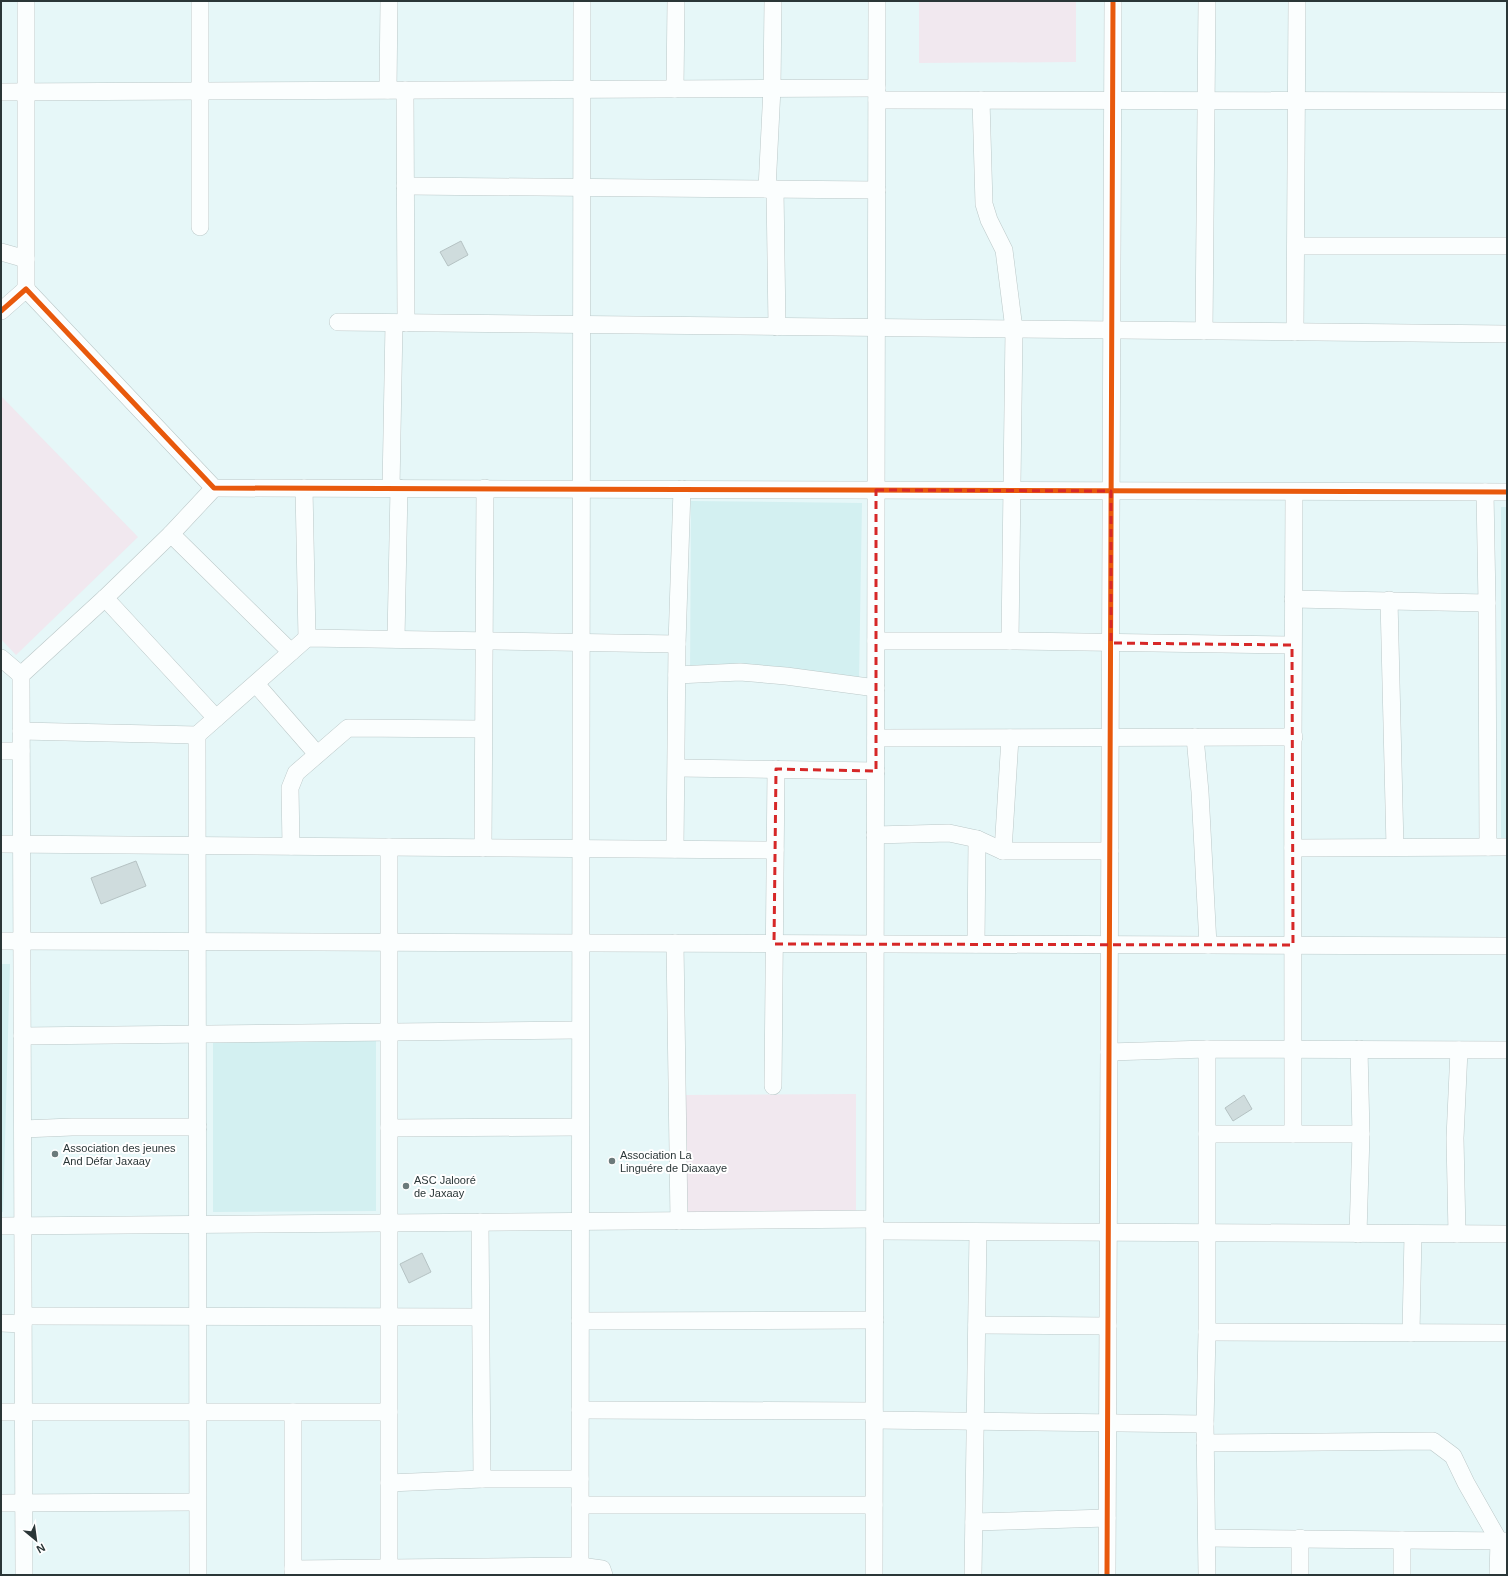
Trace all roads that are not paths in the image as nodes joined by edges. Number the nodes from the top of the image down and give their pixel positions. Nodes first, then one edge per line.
1 (26, 1) edge
2 (200, 1) edge
3 (389, 1) edge
4 (582, 1) edge
5 (676, 1) edge
6 (773, 1) edge
7 (878, 1) edge
8 (1113, 1) edge
9 (1207, 1) edge
10 (1298, 1) edge
11 (772, 88) junction
12 (582, 89) junction
13 (675, 89) junction
14 (388, 90) junction
15 (405, 90) junction
16 (200, 91) junction
17 (1, 92) edge
18 (26, 92) junction
19 (877, 94) junction
20 (981, 100) junction
21 (1113, 100) junction
22 (1206, 100) junction
23 (1297, 101) junction
24 (1507, 101) edge
25 (406, 186) junction
26 (581, 187) junction
27 (771, 189) junction
28 (877, 190) junction
29 (200, 227) dead end
30 (1296, 246) junction
31 (1507, 246) edge
32 (1, 252) edge
33 (26, 259) junction
34 (26, 289) junction
35 (1, 311) edge
36 (338, 322) dead end
37 (400, 323) junction
38 (581, 325) junction
39 (777, 327) junction
40 (877, 328) junction
41 (1014, 329) junction
42 (1112, 330) junction
43 (1204, 331) junction
44 (1295, 332) junction
45 (1507, 334) edge
46 (214, 488) junction
47 (304, 488) junction
48 (395, 488) junction
49 (485, 488) junction
50 (581, 489) junction
51 (682, 489) junction
52 (876, 490) junction
53 (1012, 490) junction
54 (1111, 491) junction
55 (1294, 492) junction
56 (1485, 492) junction
57 (1507, 492) edge
58 (171, 534) junction
59 (105, 598) junction
60 (1293, 599) junction
61 (1389, 600) junction
62 (1487, 603) junction
63 (308, 638) junction
64 (396, 639) junction
65 (483, 640) junction
66 (876, 641) junction
67 (1010, 641) junction
68 (581, 642) junction
69 (1111, 643) junction
70 (677, 644) junction
71 (1292, 645) junction
72 (291, 652) junction
73 (1, 658) edge
74 (21, 675) junction
75 (677, 676) junction
76 (256, 684) junction
77 (876, 688) junction
78 (216, 718) junction
79 (483, 729) junction
80 (21, 731) junction
81 (198, 735) junction
82 (1195, 737) junction
83 (1294, 737) junction
84 (876, 738) junction
85 (1010, 738) junction
86 (1110, 738) junction
87 (1, 751) edge
88 (21, 751) junction
89 (318, 754) junction
90 (677, 768) junction
91 (776, 769) junction
92 (876, 770) junction
93 (875, 835) junction
94 (977, 839) junction
95 (1, 844) edge
96 (22, 844) junction
97 (198, 845) junction
98 (291, 846) junction
99 (389, 847) junction
100 (1395, 847) junction
101 (1488, 847) junction
102 (1507, 847) edge
103 (483, 848) junction
104 (580, 848) junction
105 (1294, 848) junction
106 (675, 849) junction
107 (775, 850) junction
108 (1003, 851) junction
109 (1110, 851) junction
110 (1, 941) edge
111 (22, 941) junction
112 (197, 942) junction
113 (389, 943) junction
114 (580, 943) junction
115 (675, 943) junction
116 (774, 944) junction
117 (876, 944) junction
118 (976, 944) junction
119 (1109, 944) junction
120 (1208, 945) junction
121 (1293, 945) junction
122 (1507, 946) edge
123 (580, 1030) junction
124 (389, 1032) junction
125 (198, 1034) junction
126 (22, 1036) junction
127 (1208, 1049) junction
128 (1293, 1049) junction
129 (1359, 1049) junction
130 (1459, 1050) junction
131 (1507, 1050) edge
132 (1109, 1052) junction
133 (773, 1086) dead end
134 (198, 1127) junction
135 (580, 1127) junction
136 (389, 1128) junction
137 (23, 1129) junction
138 (1207, 1134) junction
139 (1293, 1134) junction
140 (1361, 1134) junction
141 (679, 1221) junction
142 (480, 1222) junction
143 (580, 1222) junction
144 (389, 1223) junction
145 (198, 1224) junction
146 (875, 1225) junction
147 (1, 1226) edge
148 (23, 1226) junction
149 (978, 1232) junction
150 (1108, 1232) junction
151 (1207, 1233) junction
152 (1358, 1234) junction
153 (1413, 1234) junction
154 (1457, 1234) junction
155 (1507, 1234) edge
156 (198, 1317) junction
157 (389, 1317) junction
158 (480, 1317) junction
159 (23, 1320) junction
160 (875, 1320) junction
161 (580, 1321) junction
162 (1, 1324) edge
163 (976, 1325) junction
164 (1108, 1326) junction
165 (1207, 1332) junction
166 (1411, 1333) junction
167 (1507, 1333) edge
168 (580, 1410) junction
169 (1, 1412) edge
170 (197, 1412) junction
171 (293, 1412) junction
172 (389, 1412) junction
173 (24, 1413) junction
174 (874, 1416) junction
175 (975, 1421) junction
176 (1107, 1422) junction
177 (1204, 1424) junction
178 (1205, 1443) junction
179 (482, 1479) junction
180 (580, 1480) junction
181 (389, 1483) junction
182 (197, 1502) junction
183 (24, 1503) junction
184 (1, 1504) edge
185 (580, 1505) junction
186 (874, 1505) junction
187 (1107, 1518) junction
188 (974, 1522) junction
189 (1207, 1538) junction
190 (1300, 1538) junction
191 (1402, 1540) junction
192 (1503, 1541) edge
193 (580, 1566) junction
194 (382, 1570) edge
195 (293, 1572) edge
196 (24, 1575) edge
197 (198, 1575) edge
198 (604, 1575) edge
199 (874, 1575) edge
200 (973, 1575) edge
201 (1107, 1575) edge
202 (1207, 1575) edge
203 (1300, 1575) edge
204 (1402, 1575) edge
205 (1498, 1575) edge

1 - 18 street
2 - 16 street
3 - 14 street
4 - 12 street
5 - 13 street
6 - 11 street
7 - 19 street
8 - 21 street
9 - 22 street
10 - 23 street
11 - 13 street
11 - 19 street
11 - 27 street
12 - 13 street
12 - 15 street
12 - 26 street
14 - 15 street
14 - 16 street
15 - 25 street
16 - 18 street
16 - 29 street
17 - 18 street
18 - 33 street
19 - 20 street
19 - 28 street
20 - 21 street
20 - 41 street
21 - 22 street
21 - 42 street
22 - 23 street
22 - 43 street
23 - 24 street
23 - 30 street
25 - 26 street
25 - 37 street
26 - 27 street
26 - 38 street
27 - 28 street
27 - 39 street
28 - 40 street
30 - 31 street
30 - 44 street
32 - 33 street
33 - 34 street
34 - 35 street
34 - 46 street
36 - 37 street
37 - 38 street
37 - 48 street
38 - 39 street
38 - 50 street
39 - 40 street
40 - 41 street
40 - 52 street
41 - 42 street
41 - 53 street
42 - 43 street
42 - 54 street
43 - 44 street
44 - 45 street
46 - 47 street
46 - 58 street
47 - 48 street
47 - 63 street
48 - 49 street
48 - 64 street
49 - 50 street
49 - 65 street
50 - 51 street
50 - 68 street
51 - 52 street
51 - 70 street
52 - 53 street
52 - 66 street
53 - 54 street
53 - 67 street
54 - 55 street
54 - 69 street
55 - 56 street
55 - 60 street
56 - 57 street
56 - 62 street
58 - 59 street
58 - 72 street
59 - 74 street
59 - 78 street
60 - 61 street
60 - 71 street
61 - 62 street
61 - 100 street
62 - 101 street
63 - 64 street
63 - 72 street
64 - 65 street
65 - 68 street
65 - 79 street
66 - 67 street
66 - 77 street
67 - 69 street
68 - 70 street
68 - 104 street
69 - 71 street
69 - 86 street
70 - 75 street
71 - 83 street
72 - 76 street
73 - 74 street
74 - 80 street
75 - 77 street
75 - 90 street
76 - 78 street
76 - 89 street
77 - 84 street
78 - 81 street
79 - 89 street
79 - 103 street
80 - 81 street
80 - 88 street
81 - 97 street
82 - 83 street
82 - 86 street
82 - 120 street
83 - 105 street
84 - 85 street
84 - 92 street
85 - 86 street
85 - 108 street
86 - 109 street
87 - 88 street
88 - 96 street
89 - 98 street
90 - 91 street
90 - 106 street
91 - 92 street
91 - 107 street
92 - 93 street
93 - 94 street
93 - 117 street
94 - 108 street
94 - 118 street
95 - 96 street
96 - 97 street
96 - 111 street
97 - 98 street
97 - 112 street
98 - 99 street
99 - 103 street
99 - 113 street
100 - 101 street
100 - 105 street
101 - 102 street
103 - 104 street
104 - 106 street
104 - 114 street
105 - 121 street
106 - 107 street
107 - 116 street
108 - 109 street
109 - 119 street
110 - 111 street
111 - 112 street
111 - 126 street
112 - 113 street
112 - 125 street
113 - 114 street
113 - 124 street
114 - 115 street
114 - 123 street
115 - 116 street
115 - 141 street
116 - 117 street
116 - 133 street
117 - 118 street
117 - 146 street
118 - 119 street
119 - 120 street
119 - 132 street
120 - 121 street
121 - 122 street
121 - 128 street
123 - 124 street
123 - 135 street
124 - 125 street
124 - 136 street
125 - 126 street
125 - 134 street
126 - 137 street
127 - 128 street
127 - 132 street
127 - 138 street
128 - 129 street
128 - 139 street
129 - 130 street
129 - 140 street
130 - 131 street
130 - 154 street
132 - 150 street
134 - 137 street
134 - 145 street
135 - 136 street
135 - 143 street
136 - 144 street
137 - 148 street
138 - 139 street
138 - 151 street
139 - 140 street
140 - 152 street
141 - 143 street
141 - 146 street
142 - 143 street
142 - 144 street
142 - 158 street
143 - 161 street
144 - 145 street
144 - 157 street
145 - 148 street
145 - 156 street
146 - 149 street
146 - 160 street
147 - 148 street
148 - 159 street
149 - 150 street
149 - 163 street
150 - 151 street
150 - 164 street
151 - 152 street
151 - 165 street
152 - 153 street
153 - 154 street
153 - 166 street
154 - 155 street
156 - 157 street
156 - 159 street
156 - 170 street
157 - 158 street
157 - 172 street
158 - 179 street
159 - 162 street
159 - 173 street
160 - 161 street
160 - 174 street
161 - 168 street
163 - 164 street
163 - 175 street
164 - 176 street
165 - 166 street
165 - 177 street
166 - 167 street
168 - 174 street
168 - 180 street
169 - 173 street
170 - 171 street
170 - 173 street
170 - 182 street
171 - 172 street
171 - 195 street
172 - 181 street
173 - 183 street
174 - 175 street
174 - 186 street
175 - 176 street
175 - 188 street
176 - 177 street
176 - 187 street
177 - 178 street
178 - 189 street
178 - 192 street
179 - 180 street
179 - 181 street
180 - 185 street
181 - 194 street
182 - 183 street
182 - 197 street
183 - 184 street
183 - 196 street
185 - 186 street
185 - 193 street
186 - 199 street
187 - 188 street
187 - 201 street
188 - 200 street
189 - 190 street
189 - 202 street
190 - 191 street
190 - 203 street
191 - 192 street
191 - 204 street
192 - 205 street
193 - 194 street
193 - 198 street
194 - 195 street

